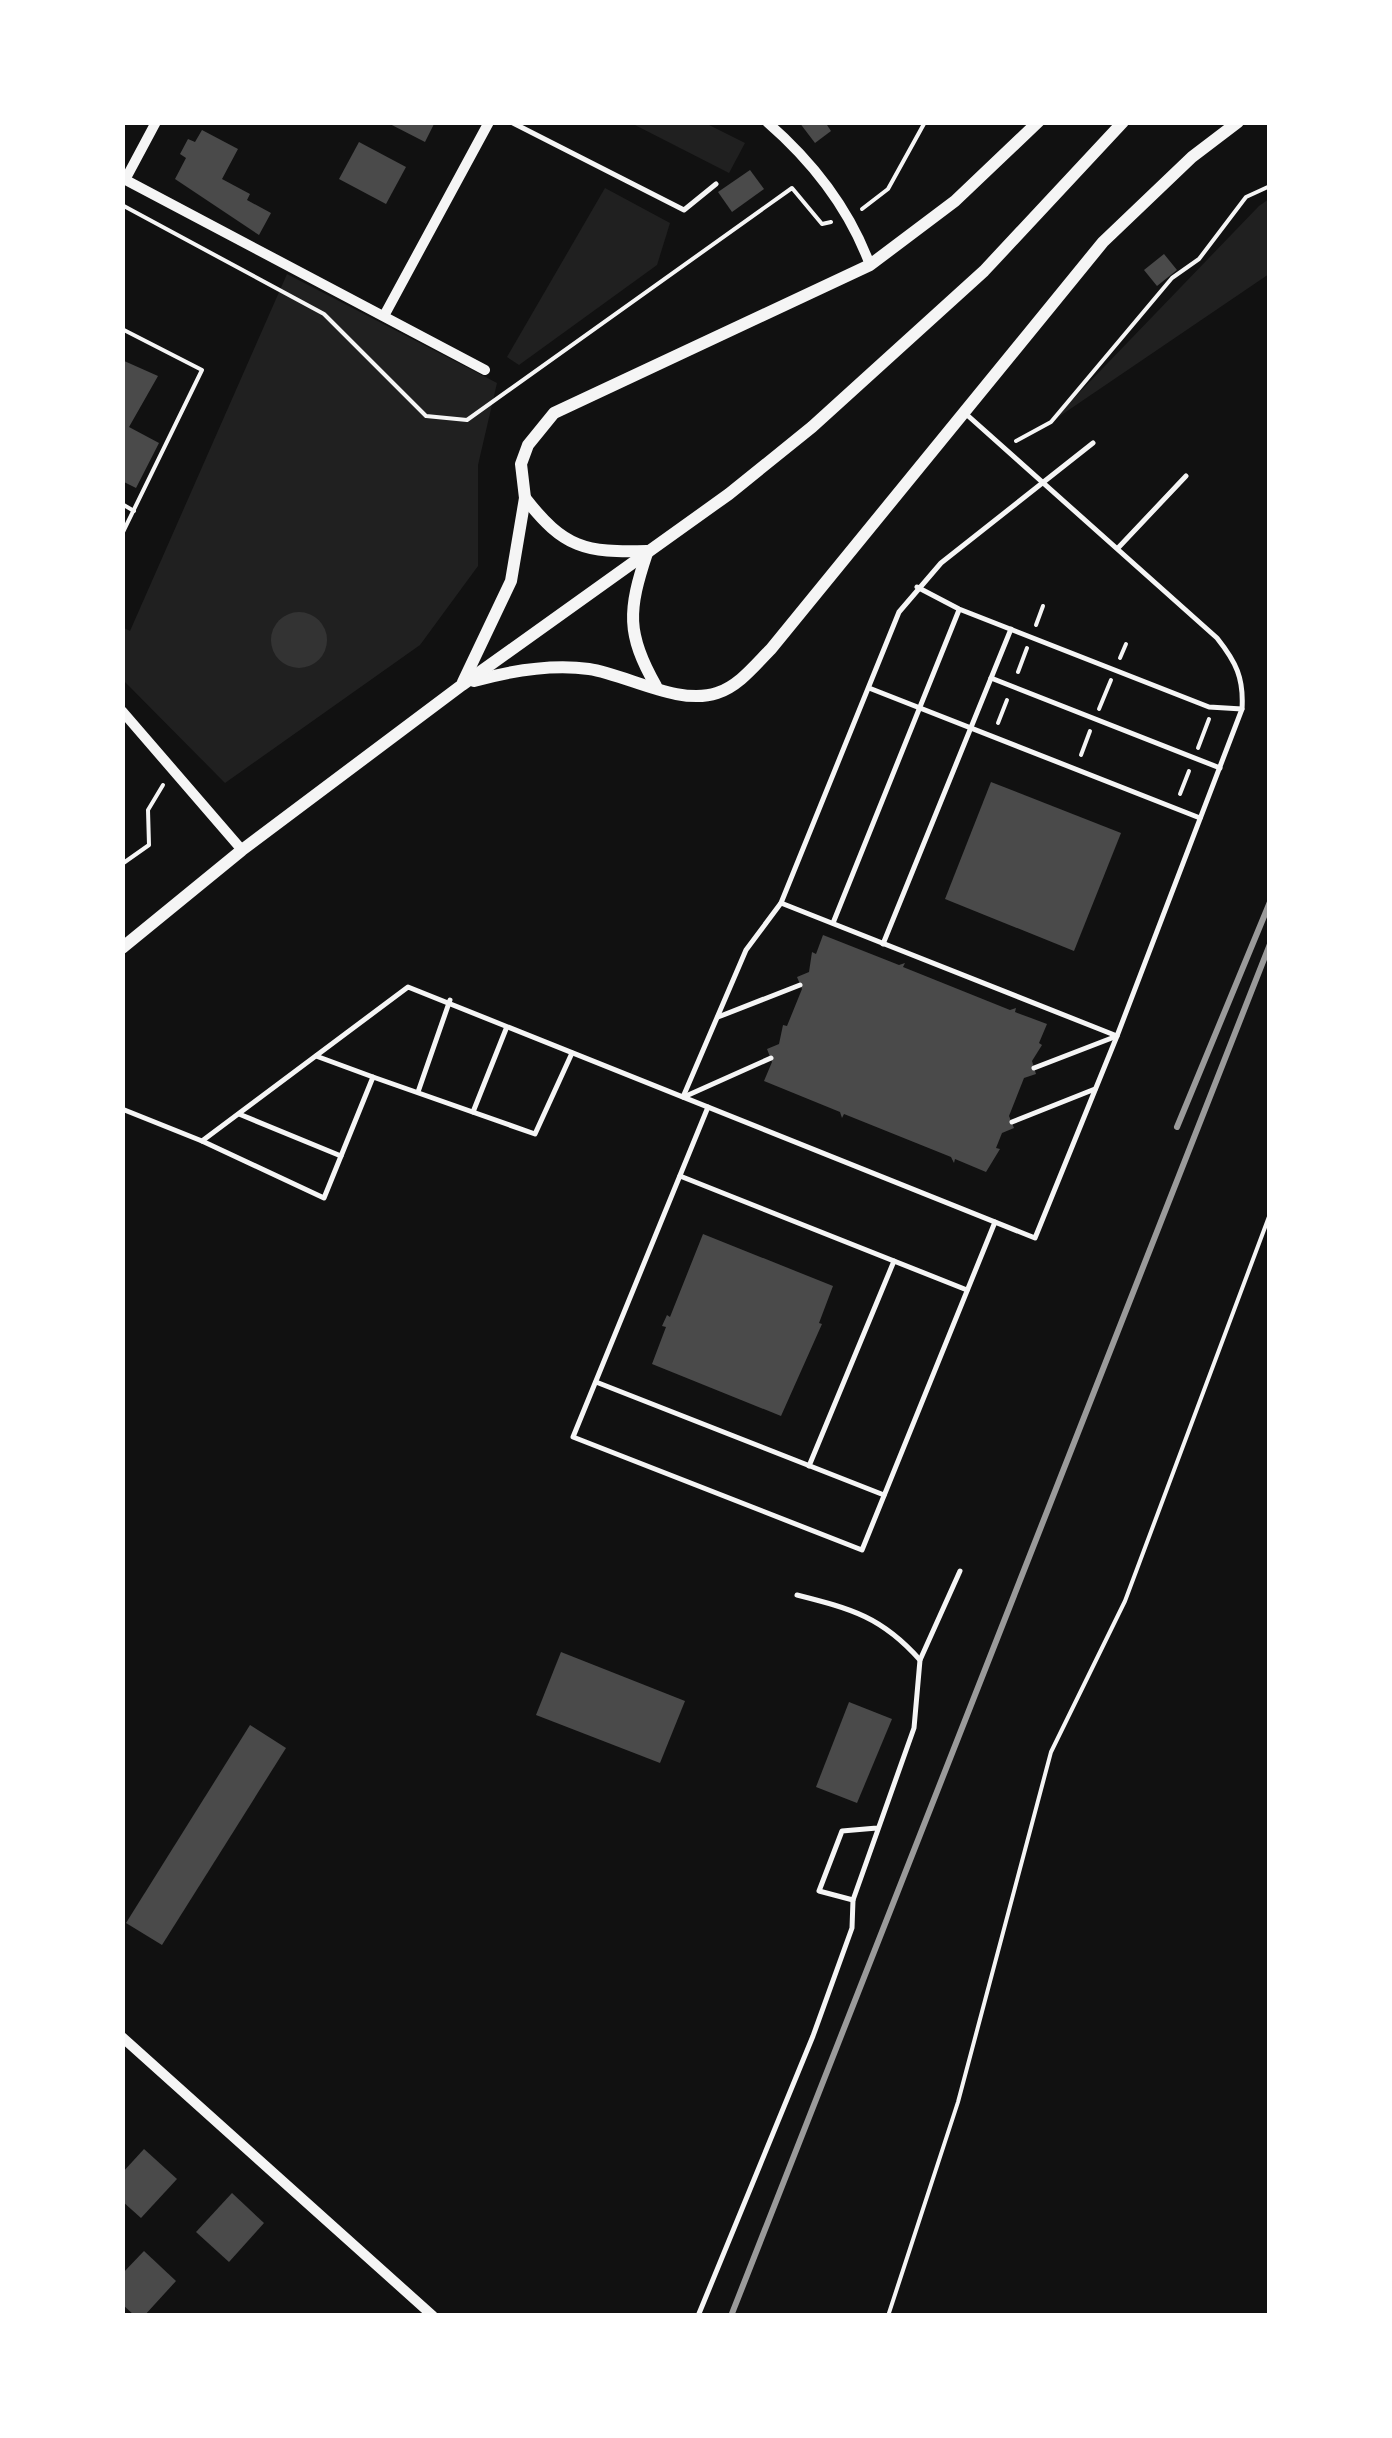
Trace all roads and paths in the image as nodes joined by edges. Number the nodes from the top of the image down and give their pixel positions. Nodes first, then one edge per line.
1 (156, 122) edge
2 (489, 122) edge
3 (510, 122) edge
4 (767, 122) edge
5 (925, 122) edge
6 (1038, 122) edge
7 (1124, 122) edge
8 (1238, 122) edge
9 (124, 179) edge
10 (716, 184) dead end
11 (1270, 186) edge
12 (122, 205) edge
13 (850, 219) junction
14 (870, 265) junction
15 (385, 314) junction
16 (122, 329) edge
17 (485, 370) dead end
18 (964, 412) junction
19 (1093, 443) dead end
20 (1005, 447) junction
21 (1186, 476) dead end
22 (1044, 481) junction
23 (525, 498) junction
24 (122, 504) edge
25 (134, 511) junction
26 (122, 534) edge
27 (1118, 548) junction
28 (648, 551) junction
29 (917, 587) junction
30 (959, 609) junction
31 (1011, 629) junction
32 (991, 678) junction
33 (462, 685) junction
34 (656, 686) junction
35 (869, 688) junction
36 (919, 709) junction
37 (1242, 709) junction
38 (122, 711) edge
39 (970, 730) junction
40 (174, 768) junction
41 (1220, 768) junction
42 (1200, 818) junction
43 (242, 850) junction
44 (122, 864) edge
45 (780, 903) junction
46 (833, 922) junction
47 (883, 944) junction
48 (122, 948) edge
49 (800, 985) dead end
50 (450, 1000) junction
51 (716, 1018) junction
52 (506, 1029) junction
53 (1117, 1036) junction
54 (572, 1052) junction
55 (316, 1056) junction
56 (771, 1058) dead end
57 (1034, 1068) dead end
58 (373, 1077) junction
59 (1095, 1089) junction
60 (417, 1092) junction
61 (683, 1098) junction
62 (708, 1107) junction
63 (122, 1109) edge
64 (473, 1112) junction
65 (238, 1114) junction
66 (1012, 1122) dead end
67 (202, 1142) junction
68 (341, 1156) junction
69 (680, 1176) junction
70 (1270, 1214) edge
71 (995, 1222) junction
72 (894, 1262) junction
73 (968, 1290) junction
74 (596, 1382) junction
75 (810, 1466) junction
76 (884, 1496) junction
77 (960, 1571) dead end
78 (798, 1596) dead end
79 (920, 1660) junction
80 (877, 1828) junction
81 (853, 1900) junction
82 (122, 2037) edge
83 (433, 2316) edge
84 (698, 2316) edge
85 (888, 2316) edge

1 - 9 street
2 - 15 street
3 - 10 lane
4 - 13 street
5 - 13 path
6 - 14 street
7 - 28 street
8 - 18 street
9 - 15 street
11 - 20 path
12 - 13 path
13 - 14 street
14 - 23 street
15 - 17 street
16 - 25 path
18 - 20 lane
18 - 34 street
19 - 22 lane
20 - 22 lane
21 - 27 lane
22 - 27 lane
22 - 29 lane
23 - 28 street
23 - 33 street
24 - 25 path
25 - 26 path
27 - 37 lane
28 - 33 street
28 - 34 street
29 - 30 lane
29 - 35 lane
30 - 31 lane
30 - 36 lane
31 - 32 lane
31 - 37 lane
32 - 39 lane
32 - 41 lane
33 - 34 street
33 - 43 street
35 - 36 lane
35 - 45 lane
36 - 39 lane
36 - 46 lane
37 - 41 lane
38 - 40 street
39 - 42 lane
39 - 47 lane
40 - 43 street
40 - 44 path
41 - 42 lane
42 - 53 lane
43 - 48 street
45 - 46 lane
45 - 51 lane
46 - 47 lane
47 - 53 lane
49 - 51 lane
50 - 52 lane
50 - 55 lane
50 - 60 lane
51 - 61 lane
52 - 54 lane
52 - 64 lane
53 - 57 lane
53 - 59 lane
54 - 61 lane
54 - 64 lane
55 - 58 lane
55 - 65 lane
56 - 61 lane
58 - 60 lane
58 - 68 lane
59 - 66 lane
59 - 71 lane
60 - 64 lane
61 - 62 lane
62 - 69 lane
62 - 71 lane
63 - 67 lane
65 - 67 lane
65 - 68 lane
67 - 68 lane
69 - 72 lane
69 - 74 lane
70 - 85 path
71 - 73 lane
72 - 73 lane
72 - 75 lane
73 - 76 lane
74 - 75 lane
74 - 76 lane
75 - 76 lane
77 - 79 lane
78 - 79 lane
79 - 80 lane
80 - 81 lane
80 - 81 lane
81 - 84 lane
82 - 83 street

